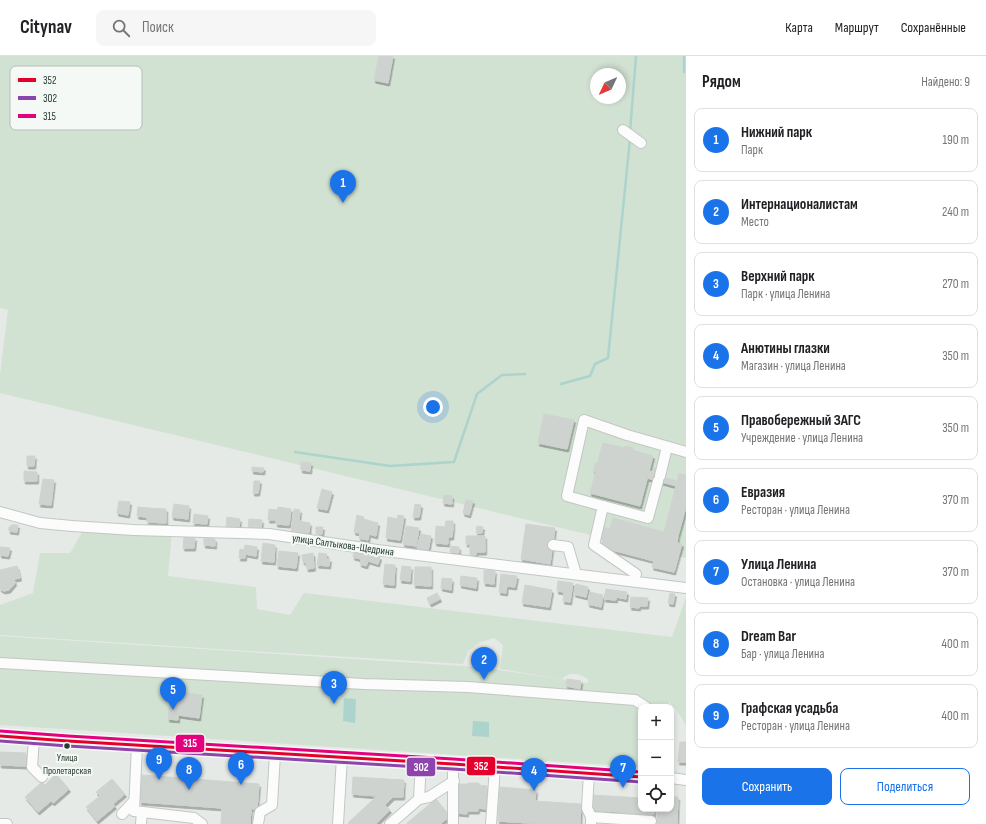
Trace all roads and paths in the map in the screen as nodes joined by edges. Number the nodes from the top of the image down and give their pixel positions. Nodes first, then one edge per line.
1 (623, 130) dead end
2 (641, 143) dead end
3 (668, 446) junction
4 (686, 452) edge
5 (603, 506) junction
6 (0, 512) edge
7 (552, 545) dead end
8 (576, 574) junction
9 (634, 581) junction
10 (686, 588) edge
11 (0, 663) edge
12 (641, 704) edge
13 (0, 736) edge
14 (34, 739) junction
15 (137, 745) junction
16 (275, 754) junction
17 (342, 757) junction
18 (422, 762) junction
19 (453, 764) junction
20 (495, 767) junction
21 (589, 773) junction
22 (638, 776) edge
23 (42, 777) dead end
24 (674, 778) edge
25 (686, 780) edge
26 (454, 781) junction
27 (419, 799) junction
28 (134, 801) junction
29 (142, 812) junction
30 (122, 814) dead end
31 (591, 821) edge
32 (651, 821) dead end
33 (0, 824) edge
34 (6, 824) edge
35 (141, 824) edge
36 (202, 824) edge
37 (258, 824) edge
38 (338, 824) edge
39 (390, 824) edge
40 (453, 824) edge
41 (491, 824) edge

1 - 2 street
3 - 4 street
3 - 5 street
3 - 5 street
5 - 9 street
6 - 8 street, улица Салтыкова-Щедрина
7 - 8 street
8 - 9 street, улица Салтыкова-Щедрина
9 - 10 street, улица Салтыкова-Щедрина
11 - 12 street
13 - 14 street
14 - 15 street
14 - 23 street
15 - 16 street
15 - 28 street
16 - 17 street
16 - 37 street
17 - 18 street
17 - 38 street
18 - 19 street
18 - 27 street
19 - 20 street
19 - 26 street
20 - 21 street
20 - 41 street
21 - 22 street
21 - 31 street
24 - 25 street
26 - 27 street
26 - 40 street
27 - 39 street
28 - 29 street
28 - 30 street
29 - 35 street
29 - 36 street
31 - 32 street
33 - 34 street

